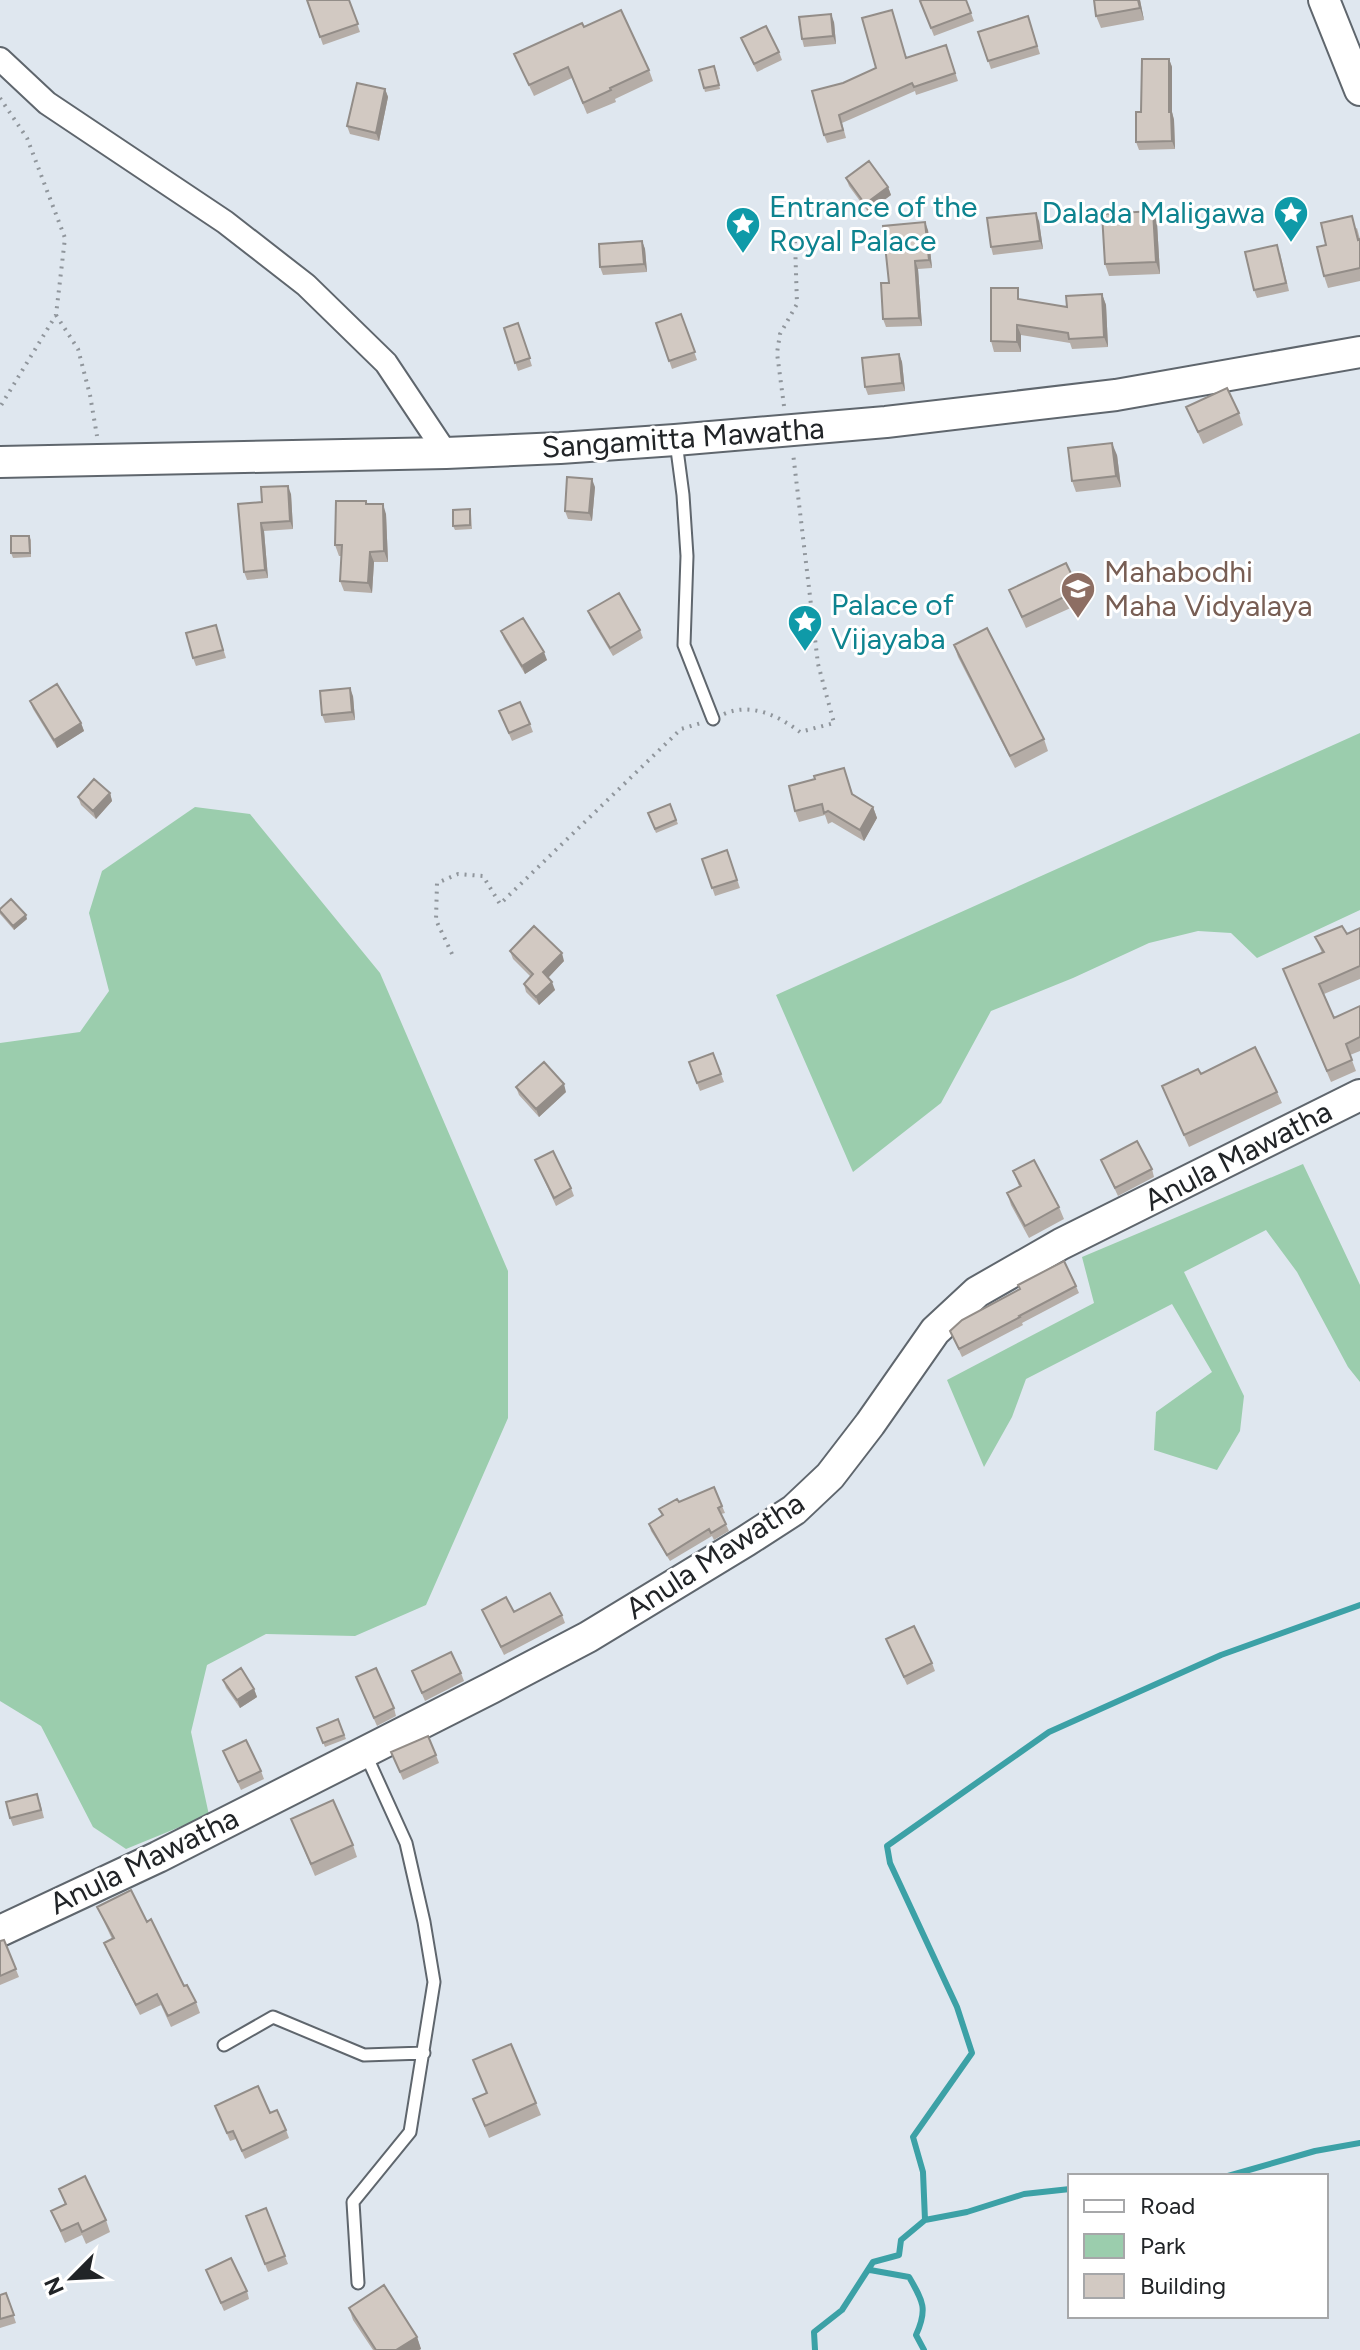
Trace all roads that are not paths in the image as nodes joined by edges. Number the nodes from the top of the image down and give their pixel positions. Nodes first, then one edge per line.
1 (1324, 0) edge
2 (0, 59) edge
3 (1360, 90) edge
4 (1360, 352) edge
5 (675, 440) junction
6 (446, 453) junction
7 (0, 462) edge
8 (713, 719) road end
9 (1360, 1095) edge
10 (364, 1751) junction
11 (0, 1931) edge
12 (224, 2045) dead end
13 (424, 2053) junction
14 (358, 2283) dead end

1 - 3 main road
2 - 6 street
4 - 5 main road, Sangamitta Mawatha
5 - 6 main road, Sangamitta Mawatha
5 - 8 lane
6 - 7 main road, Sangamitta Mawatha
9 - 10 main road, Anula Mawatha
10 - 11 main road, Anula Mawatha
10 - 13 lane
12 - 13 lane
13 - 14 lane

